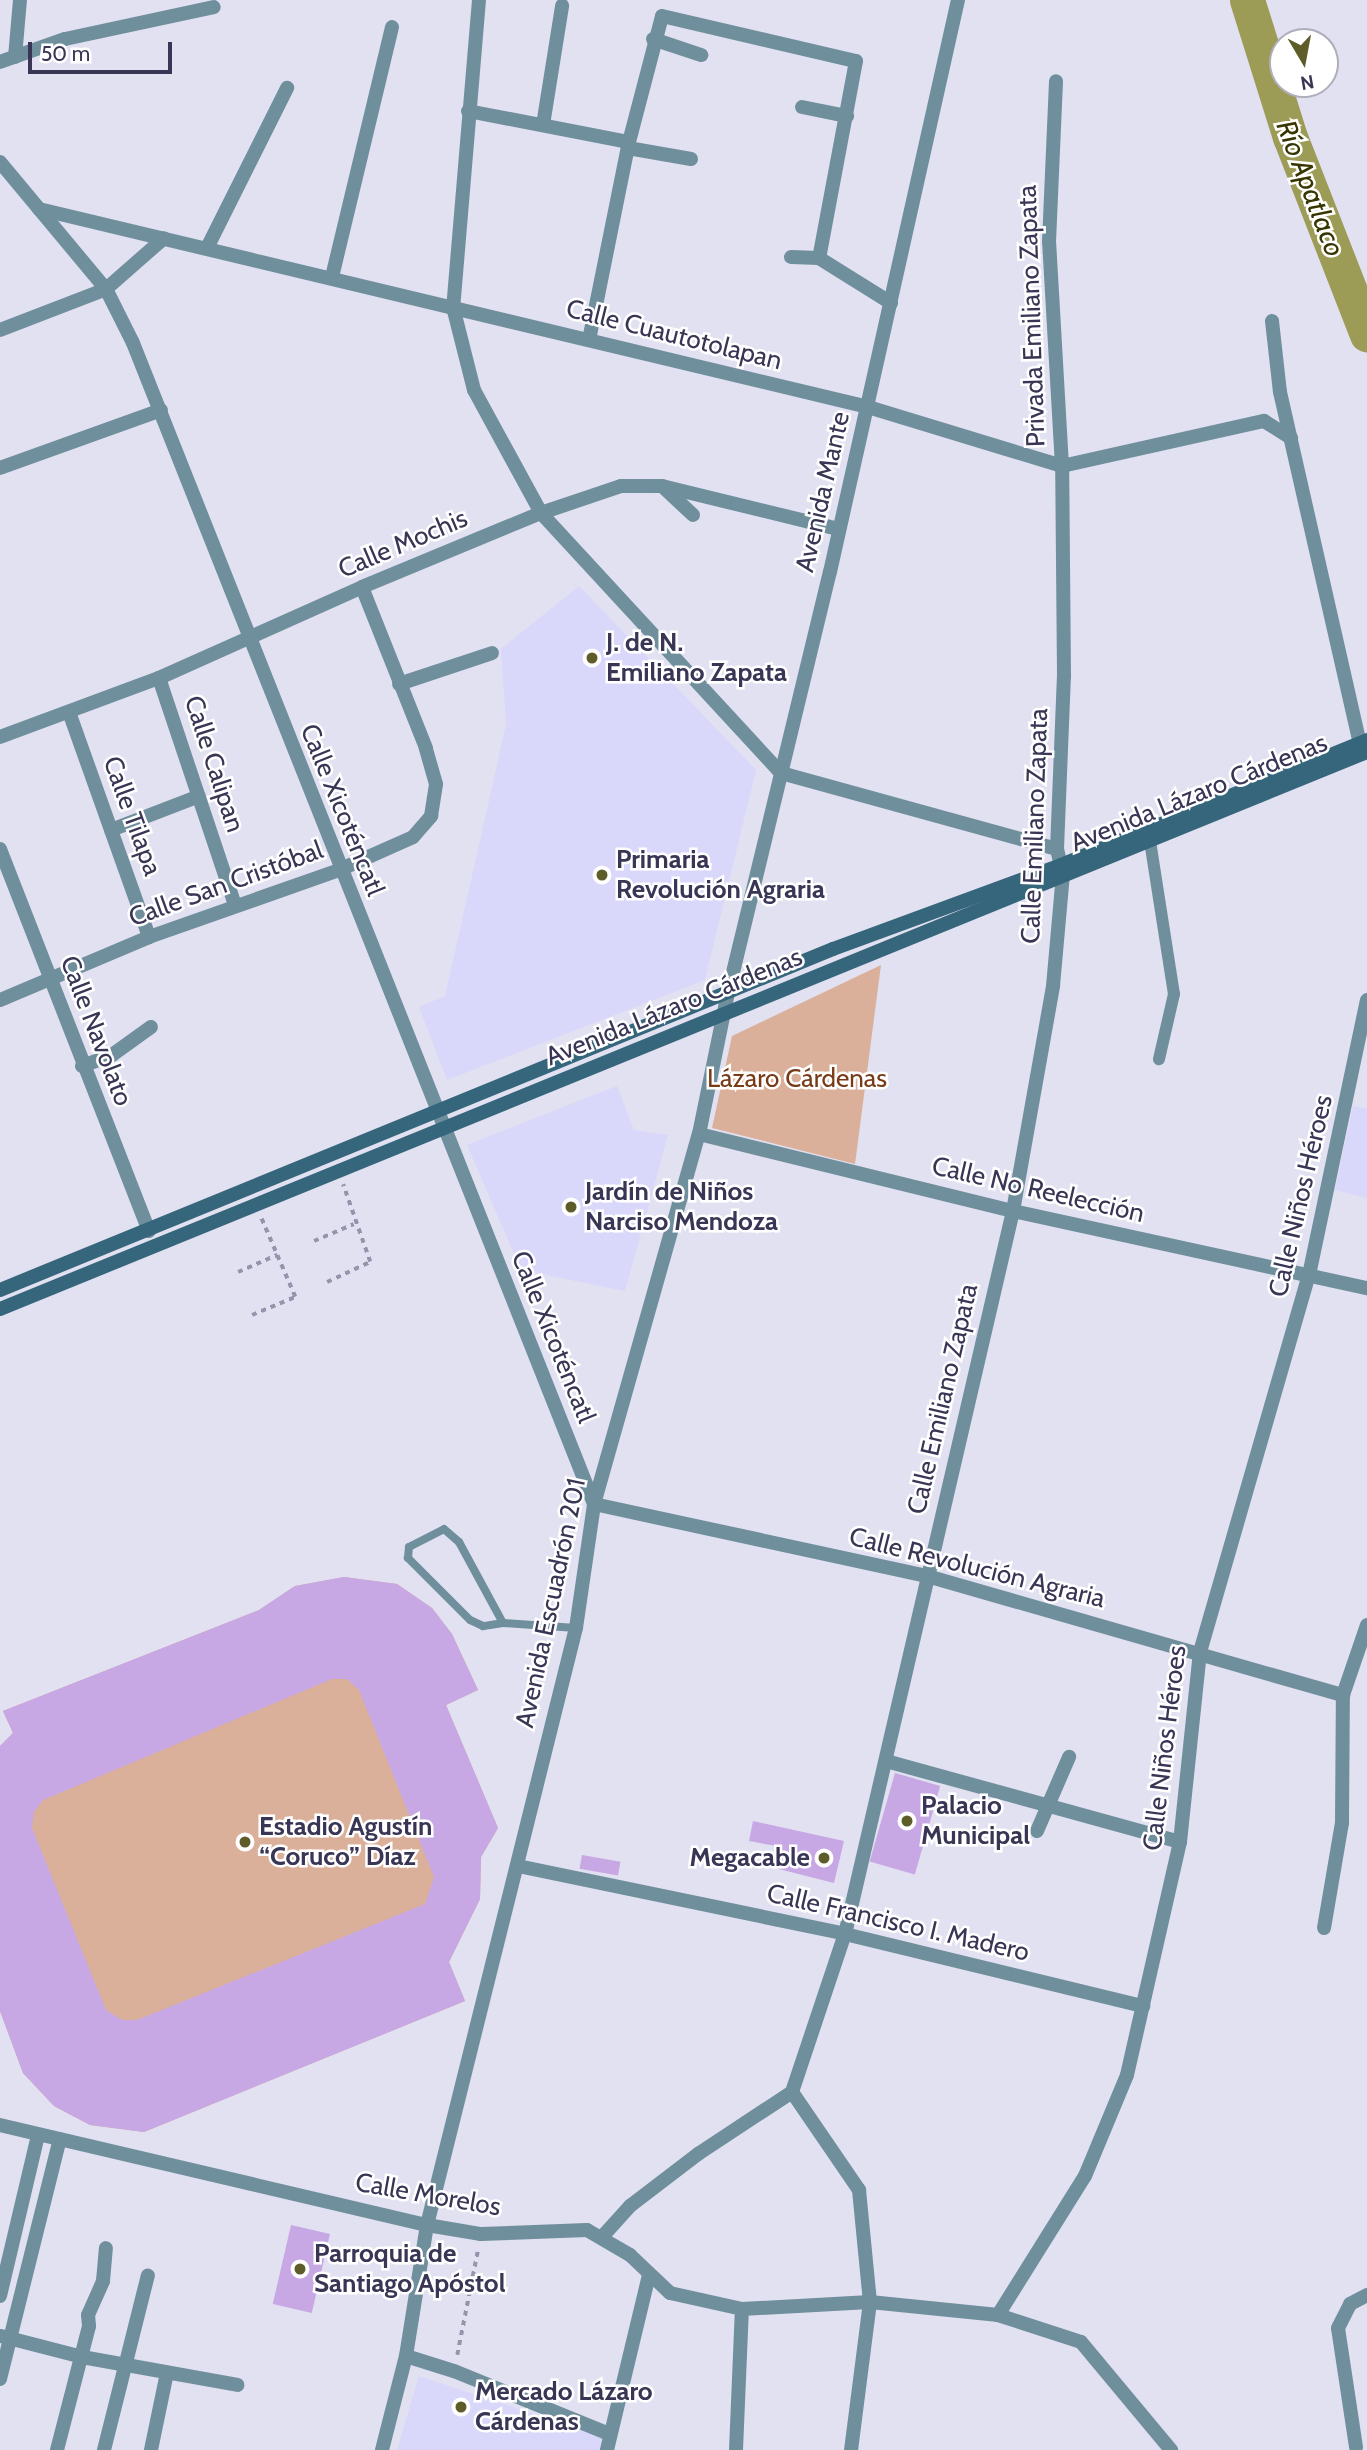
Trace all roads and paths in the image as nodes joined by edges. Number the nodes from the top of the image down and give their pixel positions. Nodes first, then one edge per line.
1 (20, 0) edge
2 (479, 0) edge
3 (958, 0) edge
4 (562, 6) dead end
5 (214, 7) dead end
6 (392, 27) dead end
7 (653, 40) junction
8 (701, 55) dead end
9 (15, 57) junction
10 (0, 62) edge
11 (1056, 81) dead end
12 (287, 88) dead end
13 (802, 107) dead end
14 (468, 111) junction
15 (847, 116) junction
16 (543, 125) junction
17 (628, 145) junction
18 (691, 159) dead end
19 (0, 162) edge
20 (39, 209) junction
21 (163, 238) junction
22 (208, 246) junction
23 (791, 257) dead end
24 (819, 258) junction
25 (332, 277) junction
26 (106, 289) junction
27 (891, 303) junction
28 (453, 307) junction
29 (1272, 321) dead end
30 (0, 330) edge
31 (590, 340) junction
32 (868, 407) junction
33 (161, 410) junction
34 (1291, 438) junction
35 (1062, 466) junction
36 (0, 468) edge
37 (662, 486) junction
38 (541, 513) junction
39 (693, 515) dead end
40 (839, 529) junction
41 (362, 587) junction
42 (248, 639) junction
43 (492, 653) dead end
44 (159, 678) junction
45 (399, 684) junction
46 (69, 712) junction
47 (0, 737) edge
48 (1364, 747) edge
49 (781, 774) junction
50 (199, 796) junction
51 (111, 830) junction
52 (1150, 841) junction
53 (0, 849) edge
54 (1057, 849) junction
55 (339, 870) junction
56 (1062, 870) junction
57 (235, 905) junction
58 (149, 937) junction
59 (50, 982) junction
60 (728, 993) junction
61 (0, 1000) edge
62 (1367, 1000) edge
63 (724, 1012) junction
64 (151, 1027) dead end
65 (1159, 1059) dead end
66 (82, 1066) junction
67 (437, 1114) junction
68 (443, 1129) junction
69 (699, 1134) junction
70 (339, 1173) junction
71 (256, 1206) junction
72 (1013, 1211) junction
73 (354, 1224) junction
74 (149, 1231) junction
75 (314, 1241) dead end
76 (277, 1255) junction
77 (238, 1272) dead end
78 (1309, 1275) junction
79 (327, 1282) dead end
80 (1367, 1288) edge
81 (0, 1290) edge
82 (4, 1308) edge
83 (252, 1315) dead end
84 (594, 1504) junction
85 (927, 1576) junction
86 (503, 1623) junction
87 (1367, 1625) edge
88 (576, 1628) junction
89 (1200, 1653) junction
90 (1343, 1695) junction
91 (1069, 1757) dead end
92 (886, 1761) junction
93 (1049, 1803) junction
94 (1037, 1831) dead end
95 (1180, 1842) junction
96 (518, 1866) junction
97 (1324, 1927) dead end
98 (845, 1934) junction
99 (1143, 2006) junction
100 (792, 2092) junction
101 (0, 2125) edge
102 (38, 2135) junction
103 (60, 2139) junction
104 (427, 2225) junction
105 (481, 2234) junction
106 (602, 2237) junction
107 (106, 2248) dead end
108 (649, 2275) junction
109 (148, 2276) dead end
110 (1367, 2295) edge
111 (0, 2296) edge
112 (870, 2302) junction
113 (742, 2309) junction
114 (998, 2315) junction
115 (5, 2337) edge
116 (406, 2356) junction
117 (82, 2357) junction
118 (127, 2366) junction
119 (454, 2371) junction
120 (167, 2373) junction
121 (0, 2379) edge
122 (237, 2385) dead end
123 (609, 2434) junction
124 (1357, 2447) edge
125 (57, 2450) edge
126 (104, 2450) edge
127 (151, 2450) edge
128 (382, 2450) edge
129 (607, 2450) edge
130 (736, 2450) edge
131 (850, 2450) edge
132 (1171, 2450) edge

1 - 9 street
2 - 14 street
3 - 27 street, Avenida Mante
4 - 16 street
5 - 9 street
6 - 25 street
7 - 8 street
7 - 15 street
7 - 17 street
9 - 10 street
11 - 35 street, Privada Emiliano Zapata
12 - 22 street
13 - 15 street
14 - 16 street
14 - 28 street
15 - 24 street
16 - 17 street
17 - 18 street
17 - 31 street
19 - 20 street, Calle Xicoténcatl
20 - 21 street, Calle Cuautotolapan
20 - 26 street, Calle Xicoténcatl
21 - 22 street, Calle Cuautotolapan
21 - 26 street
22 - 25 street, Calle Cuautotolapan
23 - 24 street
24 - 27 street
25 - 28 street, Calle Cuautotolapan
26 - 30 street
26 - 33 street, Calle Xicoténcatl
27 - 32 street, Avenida Mante
28 - 31 street, Calle Cuautotolapan
28 - 38 street
29 - 34 street
31 - 32 street, Calle Cuautotolapan
32 - 35 street, Calle Cuautotolapan
32 - 40 street, Avenida Mante
33 - 36 street
33 - 42 street, Calle Xicoténcatl
34 - 35 street, Calle Cuautotolapan
34 - 48 street
35 - 54 street, Calle Emiliano Zapata
37 - 38 street, Calle Mochis
37 - 39 street
37 - 40 street, Calle Mochis
38 - 41 street, Calle Mochis
38 - 49 street
40 - 49 street, Avenida Mante
41 - 42 street, Calle Mochis
41 - 45 street, Calle San Cristóbal
42 - 44 street, Calle Mochis
42 - 55 street, Calle Xicoténcatl
43 - 45 street
44 - 46 street, Calle Mochis
44 - 50 street, Calle Calipan
45 - 55 street, Calle San Cristóbal
46 - 47 street, Calle Mochis
46 - 51 street, Calle Tilapa
48 - 52 main road, Avenida Lázaro Cárdenas
48 - 56 main road, Avenida Lázaro Cárdenas
49 - 54 street
49 - 60 street, Avenida Mante
50 - 51 street
50 - 57 street, Calle Calipan
51 - 58 street, Calle Tilapa
52 - 56 main road, Avenida Lázaro Cárdenas
52 - 65 street
53 - 59 street, Calle Navolato
54 - 56 street, Calle Emiliano Zapata
55 - 57 street, Calle San Cristóbal
55 - 67 street, Calle Xicoténcatl
56 - 60 main road, Avenida Lázaro Cárdenas
56 - 63 main road, Avenida Lázaro Cárdenas
56 - 72 street, Calle Emiliano Zapata
57 - 58 street, Calle San Cristóbal
58 - 59 street, Calle San Cristóbal
59 - 61 street, Calle San Cristóbal
59 - 66 street, Calle Navolato
60 - 63 street, Avenida Escuadrón 201
60 - 67 main road, Avenida Lázaro Cárdenas
62 - 78 street, Calle Niños Héroes
63 - 68 main road, Avenida Lázaro Cárdenas
63 - 69 street, Avenida Escuadrón 201
64 - 66 street
66 - 74 street, Calle Navolato
67 - 68 street, Calle Xicoténcatl
67 - 74 main road, Avenida Lázaro Cárdenas
68 - 70 main road, Avenida Lázaro Cárdenas
68 - 84 street, Calle Xicoténcatl
69 - 72 street, Calle No Reelección
69 - 84 street, Avenida Escuadrón 201
70 - 71 main road, Avenida Lázaro Cárdenas
70 - 73 path
71 - 76 path
71 - 82 main road, Avenida Lázaro Cárdenas
72 - 78 street, Calle No Reelección
72 - 85 street, Calle Emiliano Zapata
73 - 75 path
73 - 79 path
74 - 81 main road, Avenida Lázaro Cárdenas
76 - 77 path
76 - 83 path
78 - 80 street, Calle No Reelección
78 - 89 street, Calle Niños Héroes
81 - 82 main road
84 - 85 street, Calle Revolución Agraria
84 - 88 street, Avenida Escuadrón 201
85 - 89 street, Calle Revolución Agraria
85 - 92 street, Calle Emiliano Zapata
86 - 86 lane
86 - 88 lane
87 - 90 street
88 - 96 street, Avenida Escuadrón 201
89 - 90 street, Calle Revolución Agraria
89 - 95 street, Calle Niños Héroes
90 - 97 street
91 - 93 street
92 - 93 street
92 - 98 street, Calle Emiliano Zapata
93 - 94 street
93 - 95 street
95 - 99 street, Calle Niños Héroes
96 - 98 street, Calle Francisco I. Madero
96 - 104 street, Avenida Escuadrón 201
98 - 99 street, Calle Francisco I. Madero
98 - 100 street, Calle Emiliano Zapata
99 - 114 street, Calle Niños Héroes
100 - 106 street
100 - 112 street
101 - 102 street, Calle Morelos
102 - 103 street, Calle Morelos
102 - 111 street
103 - 104 street, Calle Morelos
103 - 115 street
104 - 105 street, Calle Morelos
104 - 116 street, Avenida Escuadrón 201
105 - 106 street, Calle Morelos
105 - 119 path
106 - 108 street, Calle Morelos
107 - 117 street
108 - 113 street, Calle Morelos
108 - 123 street
109 - 118 street
110 - 124 street
112 - 113 street, Calle Morelos
112 - 114 street, Calle Morelos
112 - 131 street
113 - 130 street
114 - 132 street, Calle Morelos
115 - 117 street
115 - 121 street
116 - 119 street
116 - 128 street, Avenida Escuadrón 201
117 - 118 street
117 - 125 street
118 - 120 street
118 - 126 street
119 - 123 street
120 - 122 street
120 - 127 street
123 - 129 street

